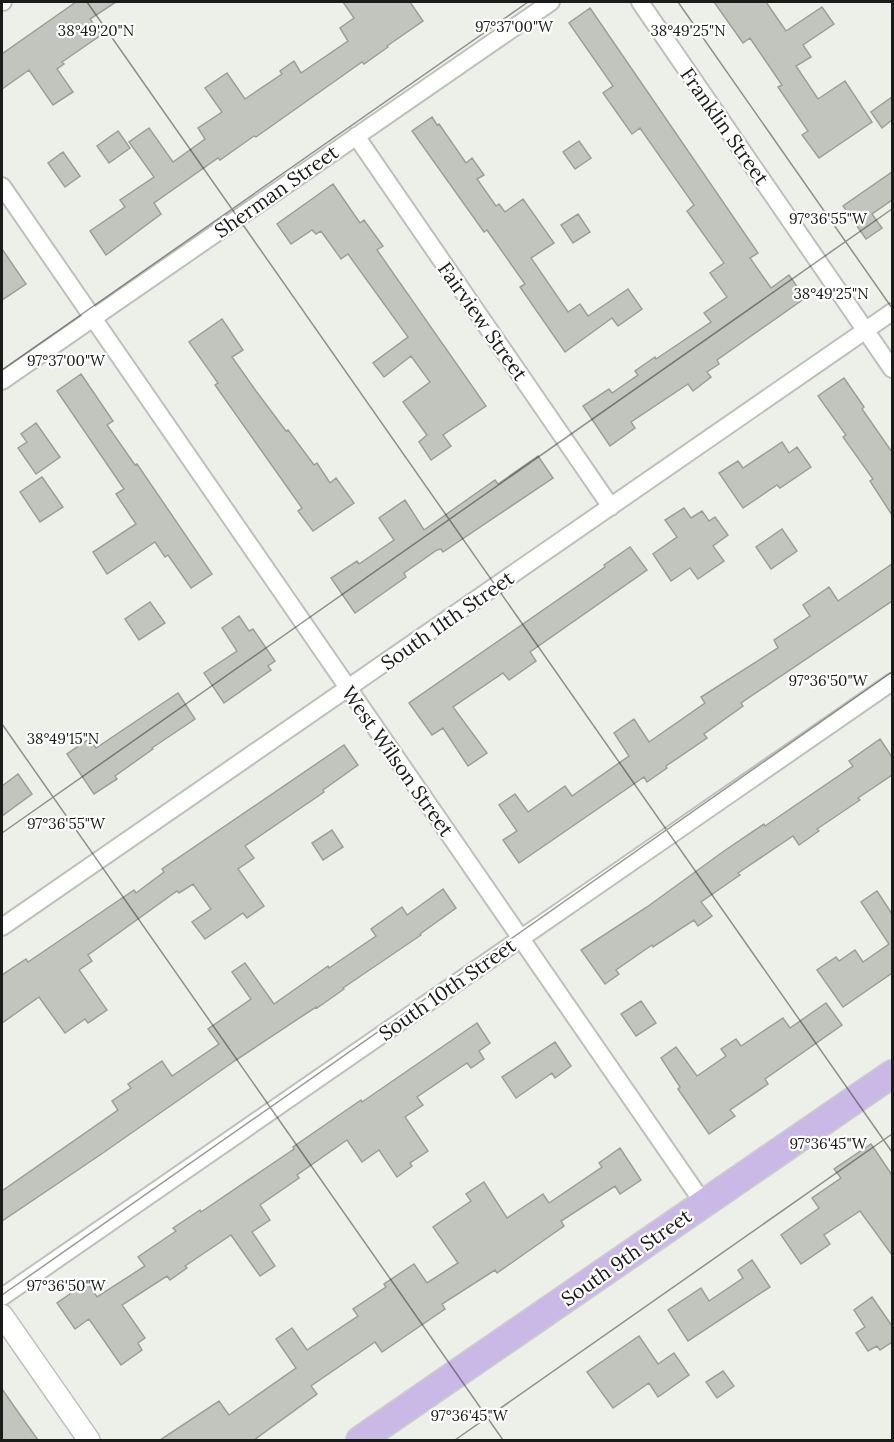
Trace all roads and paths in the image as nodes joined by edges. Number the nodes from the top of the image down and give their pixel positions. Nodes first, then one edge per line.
1 (551, 2) edge
2 (640, 2) edge
3 (356, 136) junction
4 (2, 186) edge
5 (892, 312) edge
6 (93, 318) junction
7 (866, 331) junction
8 (892, 369) edge
9 (2, 381) edge
10 (611, 507) junction
11 (892, 682) edge
12 (348, 688) junction
13 (2, 927) edge
14 (521, 939) junction
15 (890, 1081) edge
16 (704, 1204) junction
17 (2, 1296) edge
18 (2, 1315) edge
19 (89, 1440) edge
20 (360, 1440) edge

1 - 3 street, Sherman Street
2 - 7 street, Franklin Street
3 - 6 street, Sherman Street
3 - 10 street, Fairview Street
4 - 6 street, West Wilson Street
5 - 7 street, South 11th Street
6 - 9 street, Sherman Street
6 - 12 street, West Wilson Street
7 - 8 street, Franklin Street
7 - 10 street, South 11th Street
10 - 12 street, South 11th Street
11 - 14 street, South 10th Street
12 - 13 street, South 11th Street
12 - 14 street, West Wilson Street
14 - 16 street, West Wilson Street
14 - 17 street, South 10th Street
15 - 16 main road, South 9th Street
16 - 20 main road, South 9th Street
18 - 19 street

